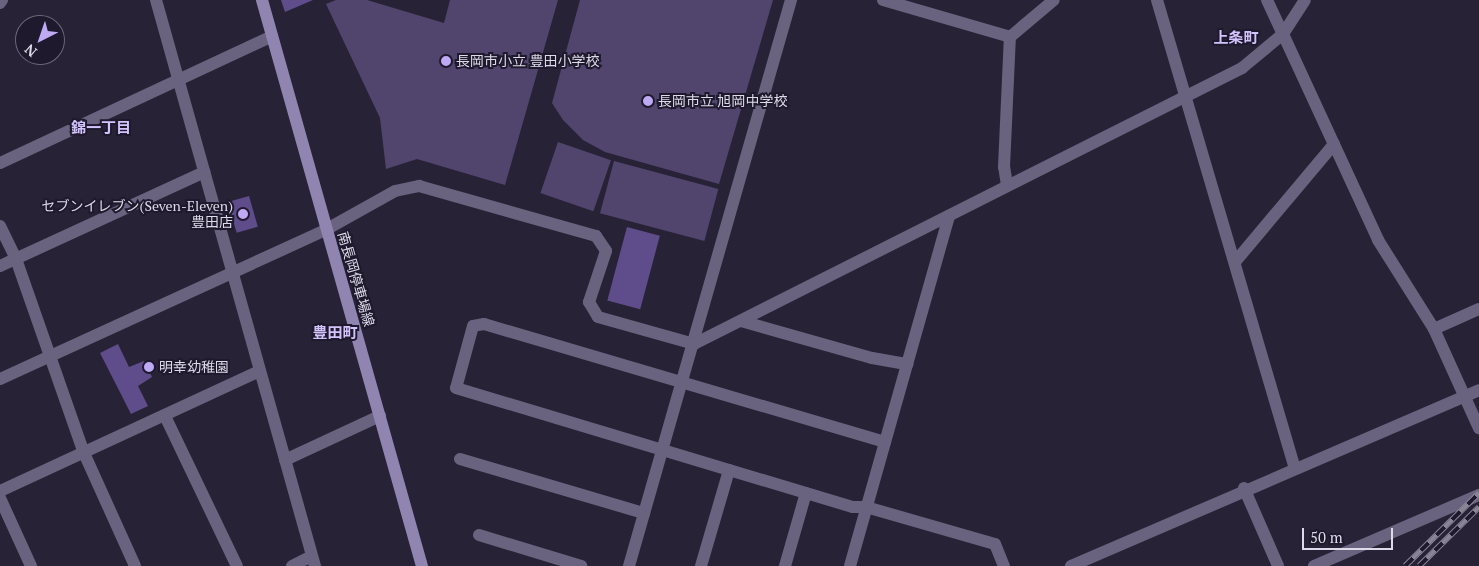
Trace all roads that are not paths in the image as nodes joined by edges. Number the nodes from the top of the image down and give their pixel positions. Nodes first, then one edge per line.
1 (156, 0) edge
2 (262, 0) edge
3 (791, 0) edge
4 (884, 0) edge
5 (1054, 0) edge
6 (1157, 0) edge
7 (1267, 0) edge
8 (1305, 0) edge
9 (905, 3) edge
10 (1283, 34) junction
11 (272, 36) junction
12 (1010, 37) junction
13 (178, 80) junction
14 (1186, 96) junction
15 (1334, 144) junction
16 (0, 163) edge
17 (204, 172) junction
18 (1007, 185) junction
19 (949, 216) junction
20 (0, 226) edge
21 (327, 229) junction
22 (16, 259) junction
23 (1235, 262) junction
24 (0, 266) edge
25 (233, 272) junction
26 (1479, 309) edge
27 (740, 321) junction
28 (1434, 329) junction
29 (694, 344) junction
30 (50, 356) junction
31 (907, 364) junction
32 (260, 371) junction
33 (0, 379) edge
34 (682, 382) junction
35 (1479, 390) edge
36 (1464, 396) junction
37 (165, 416) junction
38 (380, 416) junction
39 (1479, 428) edge
40 (885, 442) junction
41 (662, 449) junction
42 (84, 453) junction
43 (460, 459) dead end
44 (285, 460) junction
45 (1295, 468) junction
46 (729, 470) junction
47 (1244, 488) junction
48 (0, 491) edge
49 (806, 493) junction
50 (1479, 495) edge
51 (0, 498) edge
52 (866, 507) junction
53 (644, 513) junction
54 (479, 535) dead end
55 (314, 561) edge
56 (31, 566) edge
57 (135, 566) edge
58 (237, 566) edge
59 (292, 566) edge
60 (422, 566) edge
61 (581, 566) edge
62 (629, 566) edge
63 (701, 566) edge
64 (785, 566) edge
65 (850, 566) edge
66 (1004, 566) edge
67 (1070, 566) edge
68 (1278, 566) edge
69 (1314, 566) edge

1 - 13 street
2 - 11 main road, 南長岡停車場線
3 - 29 street
4 - 9 street
5 - 12 street
6 - 14 street
7 - 10 street
8 - 10 street
9 - 12 street
10 - 14 street
10 - 15 street
11 - 13 street
11 - 21 main road, 南長岡停車場線
12 - 18 street
13 - 16 street
13 - 17 street
14 - 18 street
14 - 23 street
15 - 23 street
15 - 28 street
17 - 22 street
17 - 25 street
18 - 19 street
19 - 27 street
19 - 31 street
20 - 22 street
21 - 25 street
21 - 29 street
21 - 38 main road, 南長岡停車場線
22 - 24 street
22 - 30 street
23 - 45 street
25 - 30 street
25 - 32 street
26 - 28 street
27 - 29 street
27 - 31 street
28 - 36 street
29 - 34 street
30 - 33 street
30 - 42 street
31 - 40 street
32 - 37 street
32 - 44 street
34 - 40 street
34 - 41 street
34 - 41 street
35 - 36 street
36 - 39 street
36 - 45 street
37 - 42 street
37 - 58 street
38 - 44 street
38 - 60 main road, 南長岡停車場線
40 - 52 street
41 - 46 street
41 - 53 street
42 - 48 street
42 - 57 street
43 - 53 street
44 - 55 street
45 - 47 street
46 - 49 street
46 - 63 street
47 - 67 street
47 - 68 street
49 - 52 street
49 - 64 street
50 - 69 street
51 - 56 street
52 - 65 street
52 - 66 street
53 - 62 street
54 - 61 street
55 - 59 street

